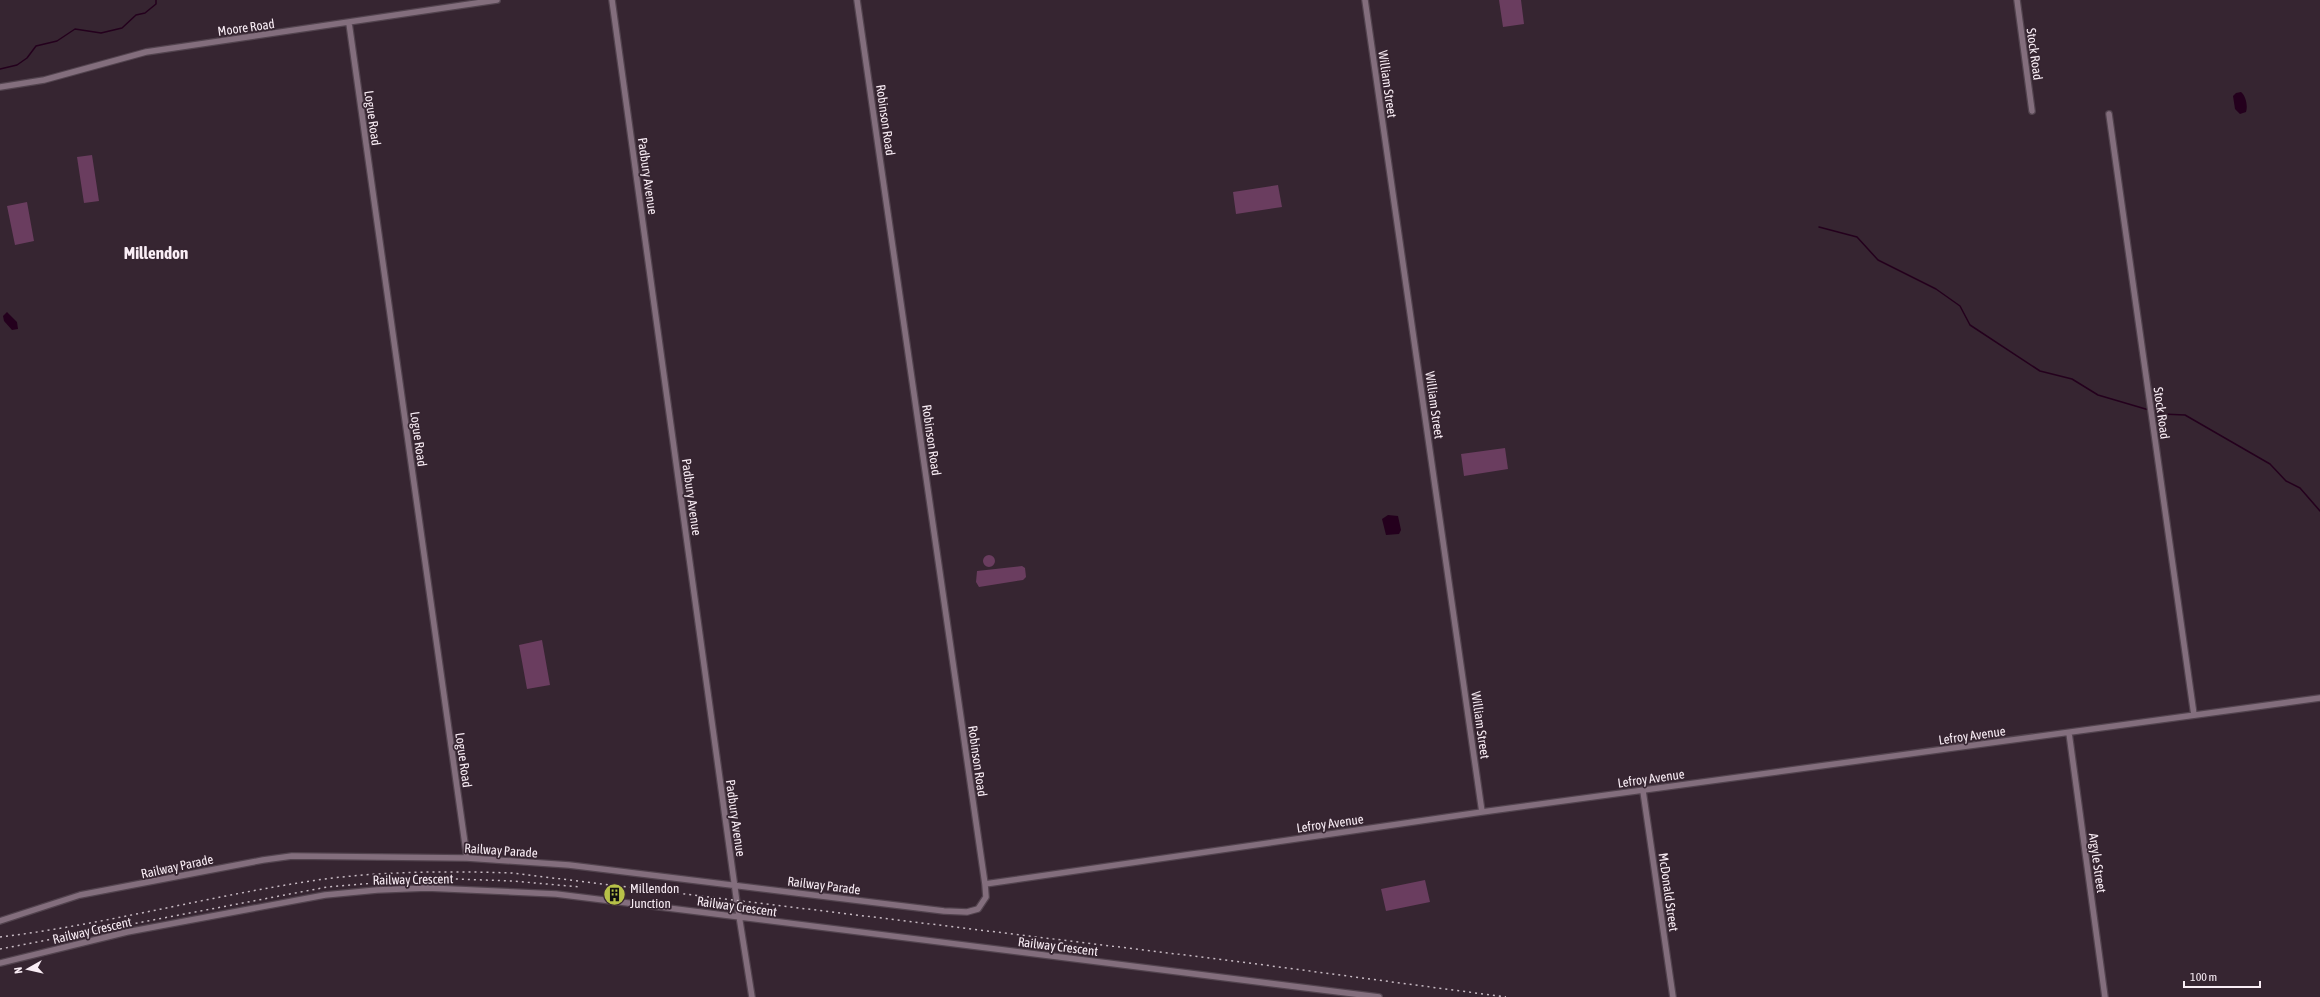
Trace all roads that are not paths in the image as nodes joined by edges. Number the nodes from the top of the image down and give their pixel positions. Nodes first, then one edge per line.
1 (497, 0) edge
2 (612, 0) edge
3 (857, 0) edge
4 (1365, 0) edge
5 (2017, 0) edge
6 (349, 23) junction
7 (0, 87) edge
8 (2032, 111) dead end
9 (2109, 114) dead end
10 (2320, 698) edge
11 (2194, 715) junction
12 (2069, 733) junction
13 (1643, 790) junction
14 (1482, 812) junction
15 (467, 858) junction
16 (985, 884) junction
17 (735, 887) junction
18 (739, 918) junction
19 (0, 920) edge
20 (0, 963) edge
21 (752, 997) edge
22 (1379, 997) edge
23 (1673, 997) edge
24 (2105, 997) edge

1 - 6 street, Moore Road
2 - 17 street, Padbury Avenue
3 - 16 street, Robinson Road
4 - 14 street, William Street
5 - 8 street, Stock Road
6 - 7 street, Moore Road
6 - 15 street, Logue Road
9 - 11 street, Stock Road
10 - 11 street, Lefroy Avenue
11 - 12 street, Lefroy Avenue
12 - 13 street, Lefroy Avenue
12 - 24 street, Argyle Street
13 - 14 street, Lefroy Avenue
13 - 23 street, McDonald Street
14 - 16 street, Lefroy Avenue
15 - 17 street, Railway Parade
15 - 19 street, Railway Parade
16 - 17 street, Railway Parade
17 - 18 street, Padbury Avenue
18 - 20 street, Railway Crescent
18 - 21 street, Padbury Avenue
18 - 22 street, Railway Crescent

